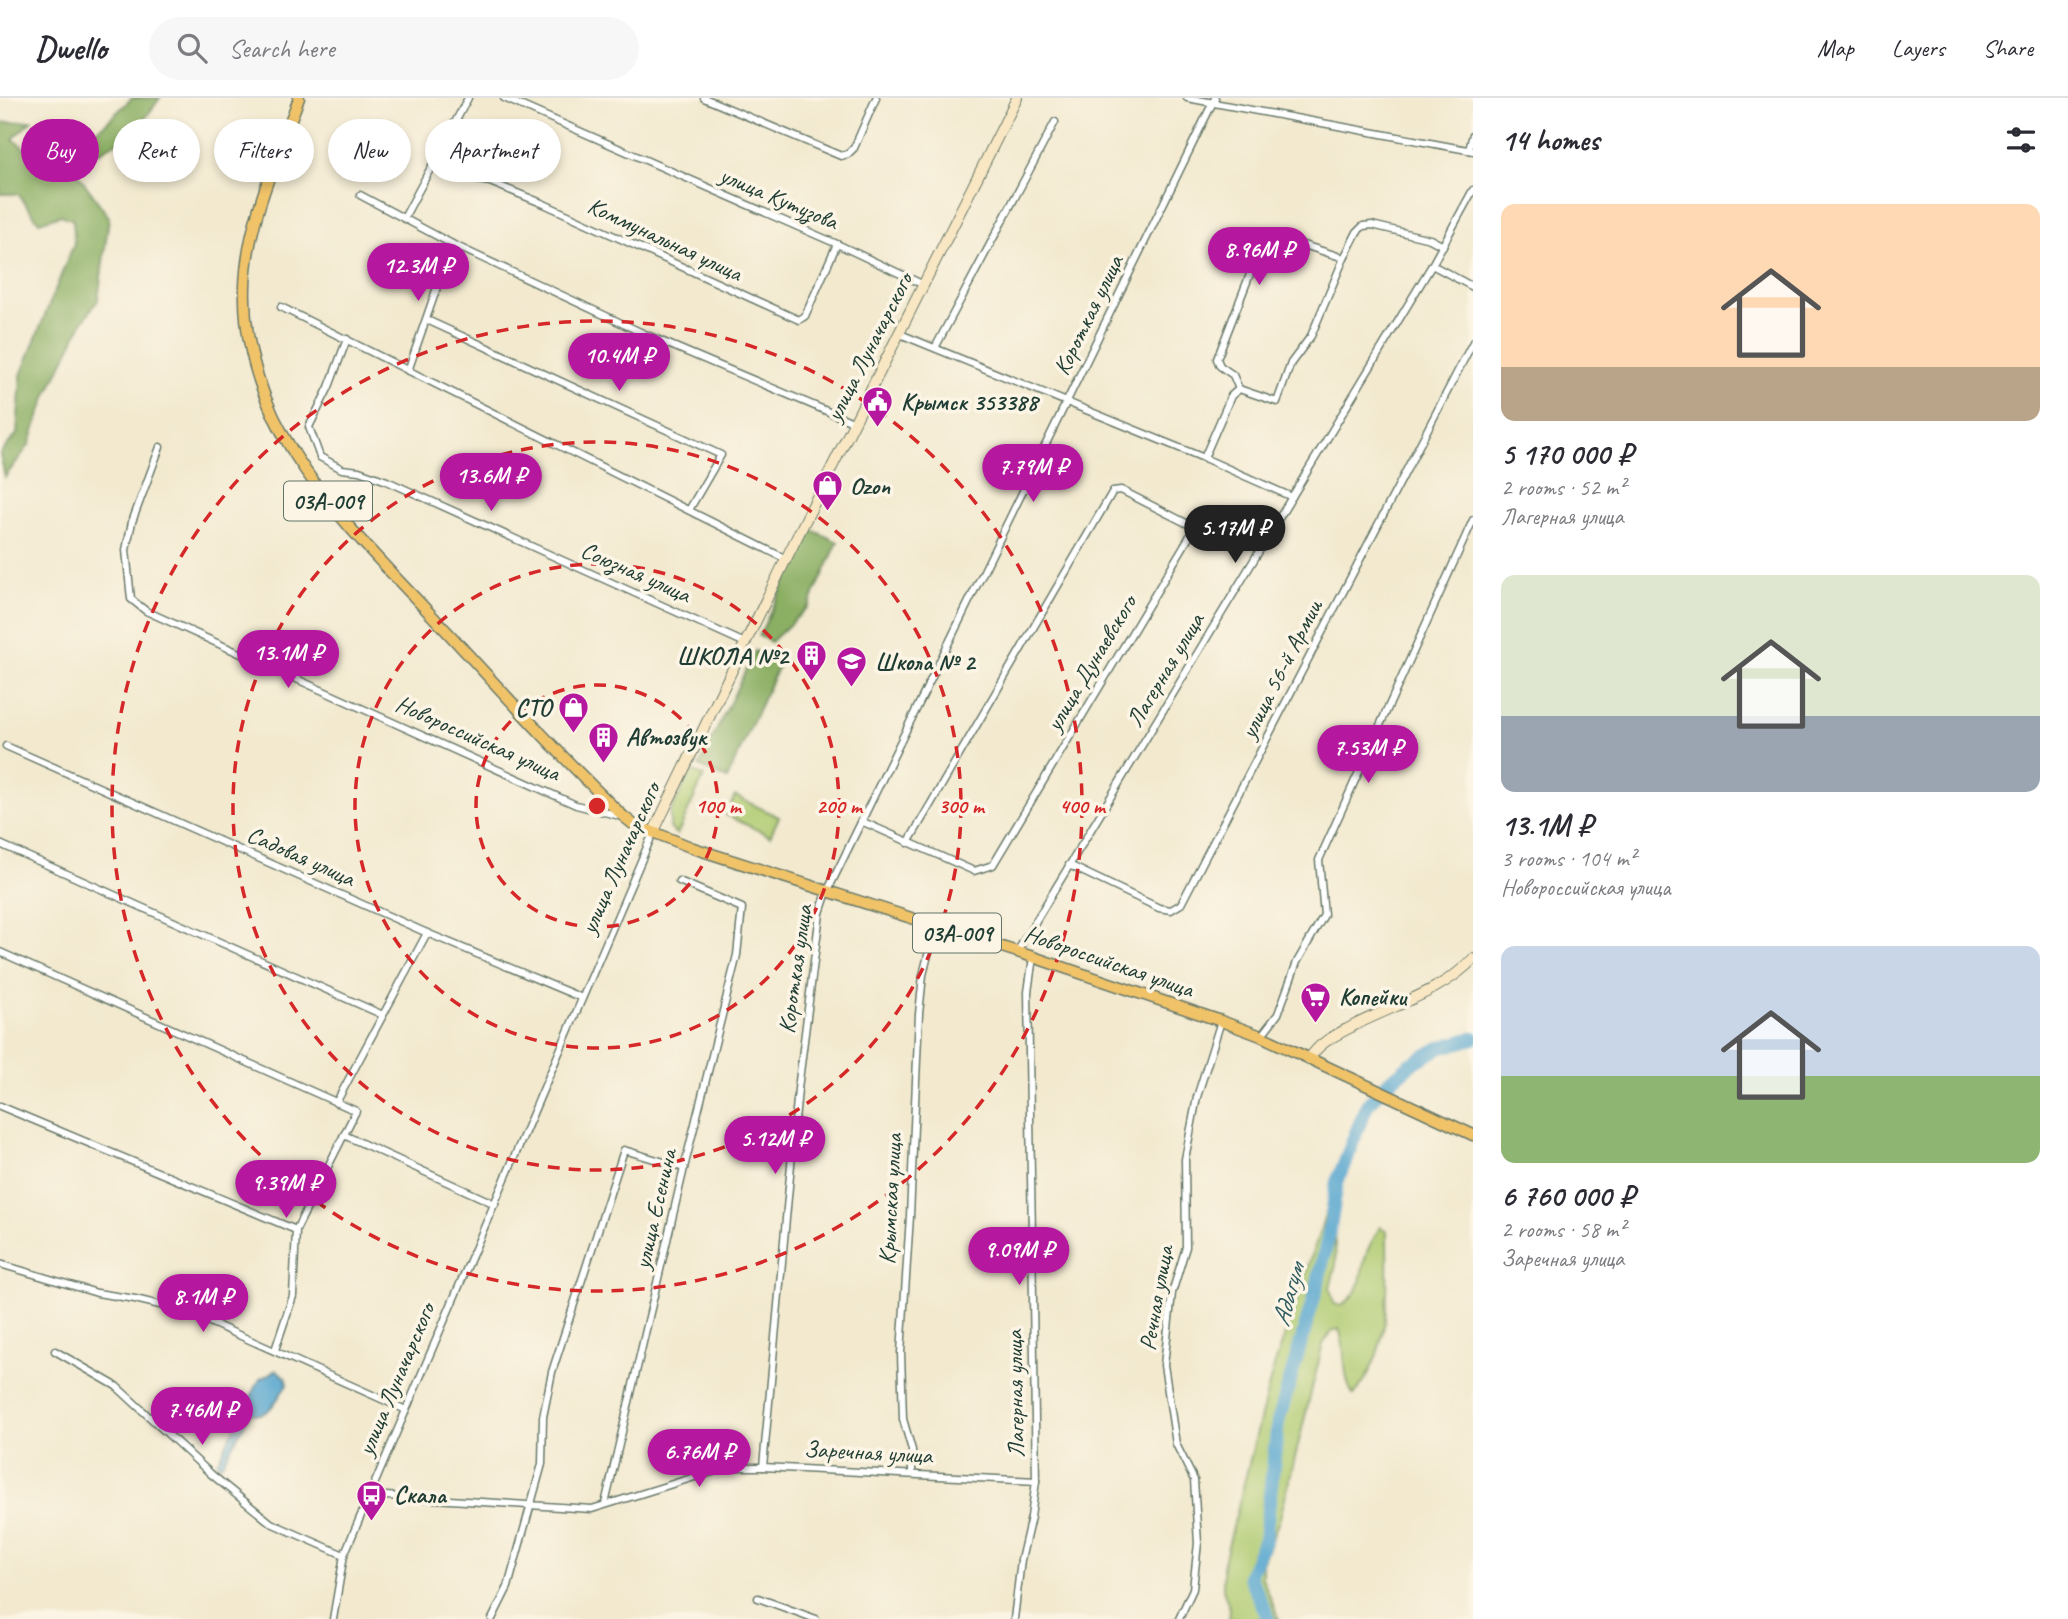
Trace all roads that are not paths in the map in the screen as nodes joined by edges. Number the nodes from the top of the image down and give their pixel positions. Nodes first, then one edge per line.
1 (299, 98) edge
2 (468, 98) edge
3 (504, 98) edge
4 (704, 98) edge
5 (876, 98) edge
6 (1017, 98) edge
7 (1187, 98) edge
8 (1213, 100) edge
9 (457, 119) edge
10 (1055, 122) dead end
11 (1473, 134) edge
12 (1471, 151) edge
13 (425, 179) edge
14 (489, 182) edge
15 (1473, 190) edge
16 (360, 195) dead end
17 (404, 218) junction
18 (452, 244) junction
19 (837, 244) junction
20 (1443, 246) junction
21 (1343, 258) junction
22 (1432, 265) junction
23 (924, 285) junction
24 (1473, 287) edge
25 (281, 307) dead end
26 (427, 320) junction
27 (900, 334) junction
28 (347, 339) junction
29 (1473, 342) edge
30 (935, 348) junction
31 (408, 371) junction
32 (1239, 389) junction
33 (1067, 403) junction
34 (855, 423) junction
35 (160, 447) dead end
36 (1203, 458) junction
37 (1292, 498) junction
38 (689, 510) junction
39 (1473, 520) edge
40 (786, 559) junction
41 (745, 643) junction
42 (6, 746) dead end
43 (622, 816) junction
44 (861, 821) junction
45 (653, 833) junction
46 (908, 843) junction
47 (0, 844) edge
48 (1069, 865) junction
49 (679, 881) dead end
50 (827, 892) junction
51 (935, 927) junction
52 (427, 933) junction
53 (1017, 951) junction
54 (0, 952) edge
55 (1033, 957) junction
56 (1473, 959) edge
57 (582, 998) junction
58 (383, 1015) junction
59 (1221, 1021) junction
60 (1261, 1036) junction
61 (1309, 1059) junction
62 (336, 1103) junction
63 (0, 1106) edge
64 (344, 1135) junction
65 (1473, 1135) edge
66 (684, 1168) junction
67 (495, 1204) junction
68 (296, 1230) junction
69 (0, 1264) edge
70 (55, 1350) dead end
71 (275, 1350) junction
72 (405, 1410) junction
73 (763, 1467) junction
74 (912, 1473) junction
75 (1036, 1481) junction
76 (369, 1495) junction
77 (605, 1504) junction
78 (530, 1506) junction
79 (344, 1555) junction
80 (758, 1598) dead end
81 (333, 1619) edge
82 (492, 1619) edge
83 (816, 1619) edge
84 (1014, 1619) edge
85 (1180, 1619) edge

1 - 43 main road, 03А-009
2 - 9 street
3 - 19 street, улица Кутузова
4 - 5 street
6 - 23 main road, улица Луначарского
7 - 8 street
8 - 12 street
8 - 33 street, Короткая улица
10 - 30 street
11 - 12 street
13 - 17 street
14 - 19 street, Коммунальная улица
15 - 20 street, Лагерная улица
16 - 17 street
17 - 18 street
18 - 26 street
18 - 34 street
19 - 23 street, улица Кутузова
20 - 21 street
20 - 22 street, Лагерная улица
21 - 32 street
21 - 32 street
22 - 24 street
22 - 37 street, Лагерная улица
23 - 27 main road, улица Луначарского
25 - 28 street
26 - 31 street
26 - 38 street
27 - 30 street
27 - 34 main road, улица Луначарского
28 - 31 street
28 - 41 street, Союзная улица
29 - 48 street, улица 56-й Армии
30 - 33 street
31 - 38 street
32 - 36 street
33 - 36 street
33 - 44 street, Короткая улица
34 - 40 main road, улица Луначарского
35 - 43 street, Новороссийская улица
36 - 37 street
37 - 48 street, Лагерная улица
38 - 40 street
39 - 60 street
40 - 41 main road, улица Луначарского
41 - 45 main road, улица Луначарского
42 - 52 street, Садовая улица
43 - 45 main road, Новороссийская улица / 03А-009
44 - 46 street
44 - 50 street, Короткая улица
45 - 50 main road, Новороссийская улица / 03А-009
45 - 57 street, улица Луначарского
46 - 46 street, улица Дунаевского
47 - 58 street
48 - 53 street, Лагерная улица
49 - 66 street, улица Есенина
50 - 51 main road, Новороссийская улица / 03А-009
50 - 73 street, Короткая улица
51 - 53 main road, Новороссийская улица / 03А-009
51 - 74 street, Крымская улица
52 - 57 street, Садовая улица
52 - 58 street
53 - 55 main road, Новороссийская улица / 03А-009
54 - 62 street
55 - 59 main road, Новороссийская улица / 03А-009
55 - 75 street, Лагерная улица
56 - 61 main road
57 - 67 street, улица Луначарского
58 - 62 street
59 - 60 main road, Новороссийская улица / 03А-009
59 - 85 street, Речная улица
60 - 61 main road, Новороссийская улица / 03А-009
61 - 65 main road, Новороссийская улица / 03А-009
62 - 64 street
63 - 68 street
64 - 67 street
64 - 68 street
66 - 77 street, улица Есенина
66 - 78 street
67 - 72 street, улица Луначарского
68 - 71 street
69 - 71 street
70 - 79 street
71 - 72 street
72 - 76 street, улица Луначарского
73 - 74 street, Заречная улица
73 - 77 street, Заречная улица
74 - 75 street, Заречная улица
75 - 84 street, Лагерная улица
76 - 78 street, Заречная улица
76 - 79 street, улица Луначарского
77 - 78 street, Заречная улица
78 - 82 street
79 - 81 street, улица Луначарского
80 - 83 street

